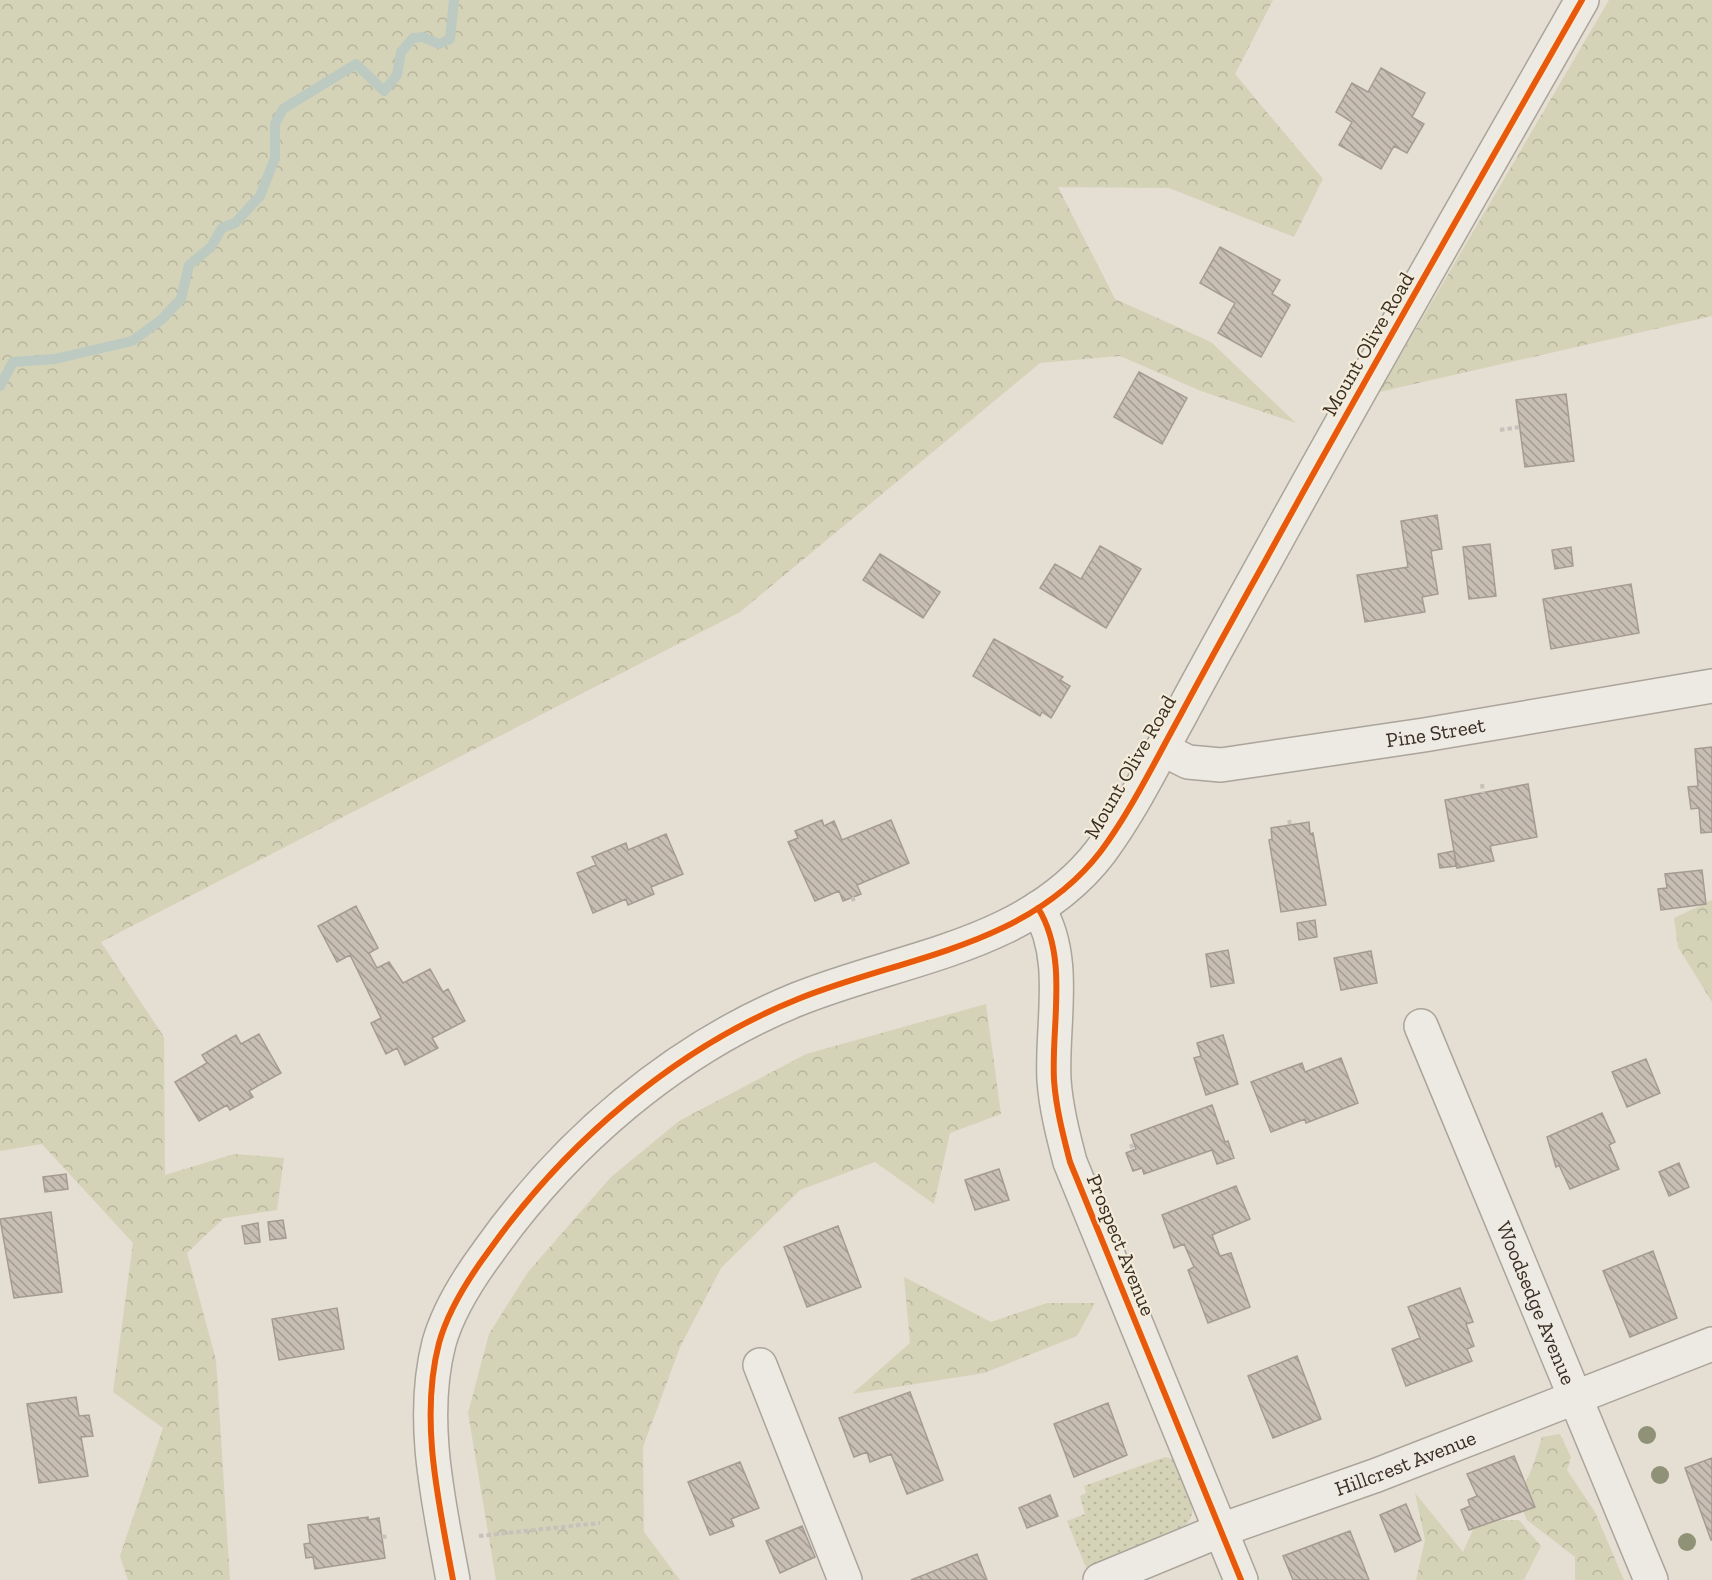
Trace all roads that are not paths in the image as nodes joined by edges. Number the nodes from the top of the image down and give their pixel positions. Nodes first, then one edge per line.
1 (1582, 0) edge
2 (1712, 686) edge
3 (1162, 749) junction
4 (1038, 908) junction
5 (1420, 1026) dead end
6 (1712, 1344) edge
7 (760, 1365) dead end
8 (1575, 1398) junction
9 (1221, 1530) junction
10 (453, 1580) edge
11 (845, 1580) edge
12 (1100, 1580) edge
13 (1241, 1580) edge
14 (1651, 1580) edge

1 - 3 street, Mount Olive Road
2 - 3 street, Pine Street
3 - 4 street, Mount Olive Road
4 - 9 street, Prospect Avenue
4 - 10 street, Mount Olive Road
5 - 8 street, Woodsedge Avenue
6 - 8 street, Hillcrest Avenue
7 - 11 street
8 - 9 street, Hillcrest Avenue
8 - 14 street, Woodsedge Avenue
9 - 12 street, Hillcrest Avenue
9 - 13 street, Prospect Avenue

